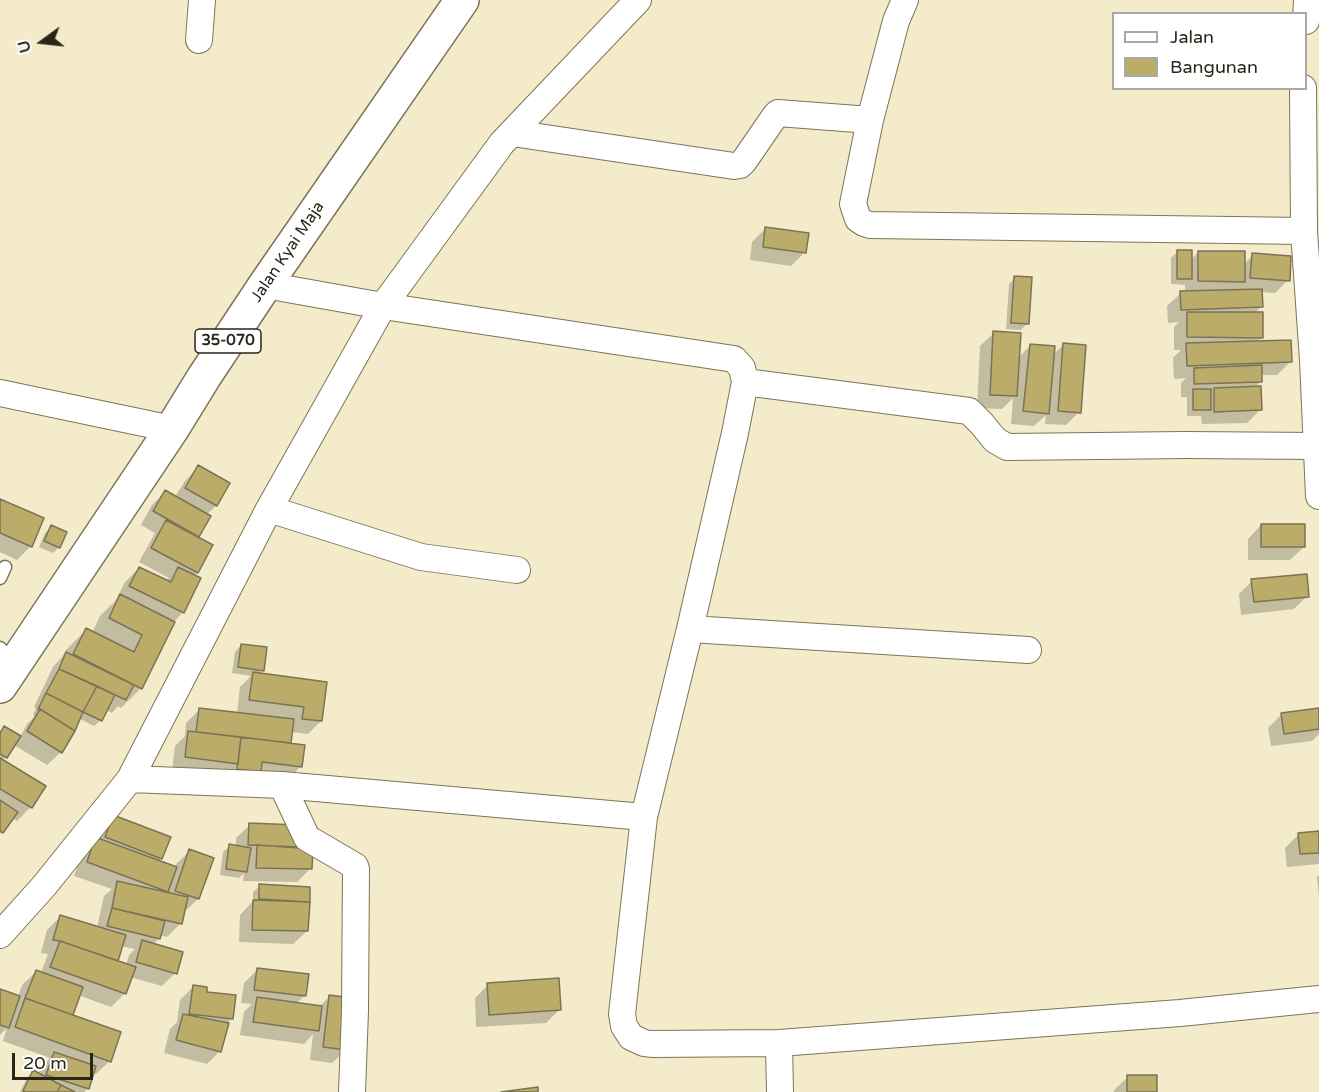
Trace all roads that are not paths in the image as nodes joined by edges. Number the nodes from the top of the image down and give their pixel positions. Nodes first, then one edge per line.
1 (202, 0) edge
2 (462, 0) edge
3 (638, 0) edge
4 (905, 0) edge
5 (199, 40) dead end
6 (1303, 90) edge
7 (870, 120) junction
8 (512, 133) junction
9 (1304, 231) junction
10 (265, 285) junction
11 (373, 304) junction
12 (745, 382) junction
13 (0, 393) edge
14 (172, 429) junction
15 (1318, 460) edge
16 (1319, 496) edge
17 (269, 509) junction
18 (517, 570) dead end
19 (690, 629) junction
20 (1028, 650) dead end
21 (5, 666) edge
22 (130, 779) junction
23 (282, 785) junction
24 (644, 817) junction
25 (0, 935) edge
26 (1319, 999) edge
27 (779, 1043) junction
28 (352, 1092) edge
29 (780, 1092) edge

1 - 5 street
2 - 10 main road, Jalan Kyai Maja / 35-070
3 - 8 street
4 - 7 street
6 - 9 street
7 - 8 street
7 - 9 street
8 - 11 street
9 - 15 street
10 - 11 street
10 - 14 main road, Jalan Kyai Maja / 35-070
11 - 12 street
11 - 17 street
12 - 15 street
12 - 19 street
13 - 14 street
14 - 21 main road, Jalan Kyai Maja / 35-070
15 - 16 street
17 - 18 street
17 - 22 street
19 - 20 street
19 - 24 street
22 - 23 street
22 - 25 street
23 - 24 street
23 - 28 street
24 - 27 street
26 - 27 street
27 - 29 street

